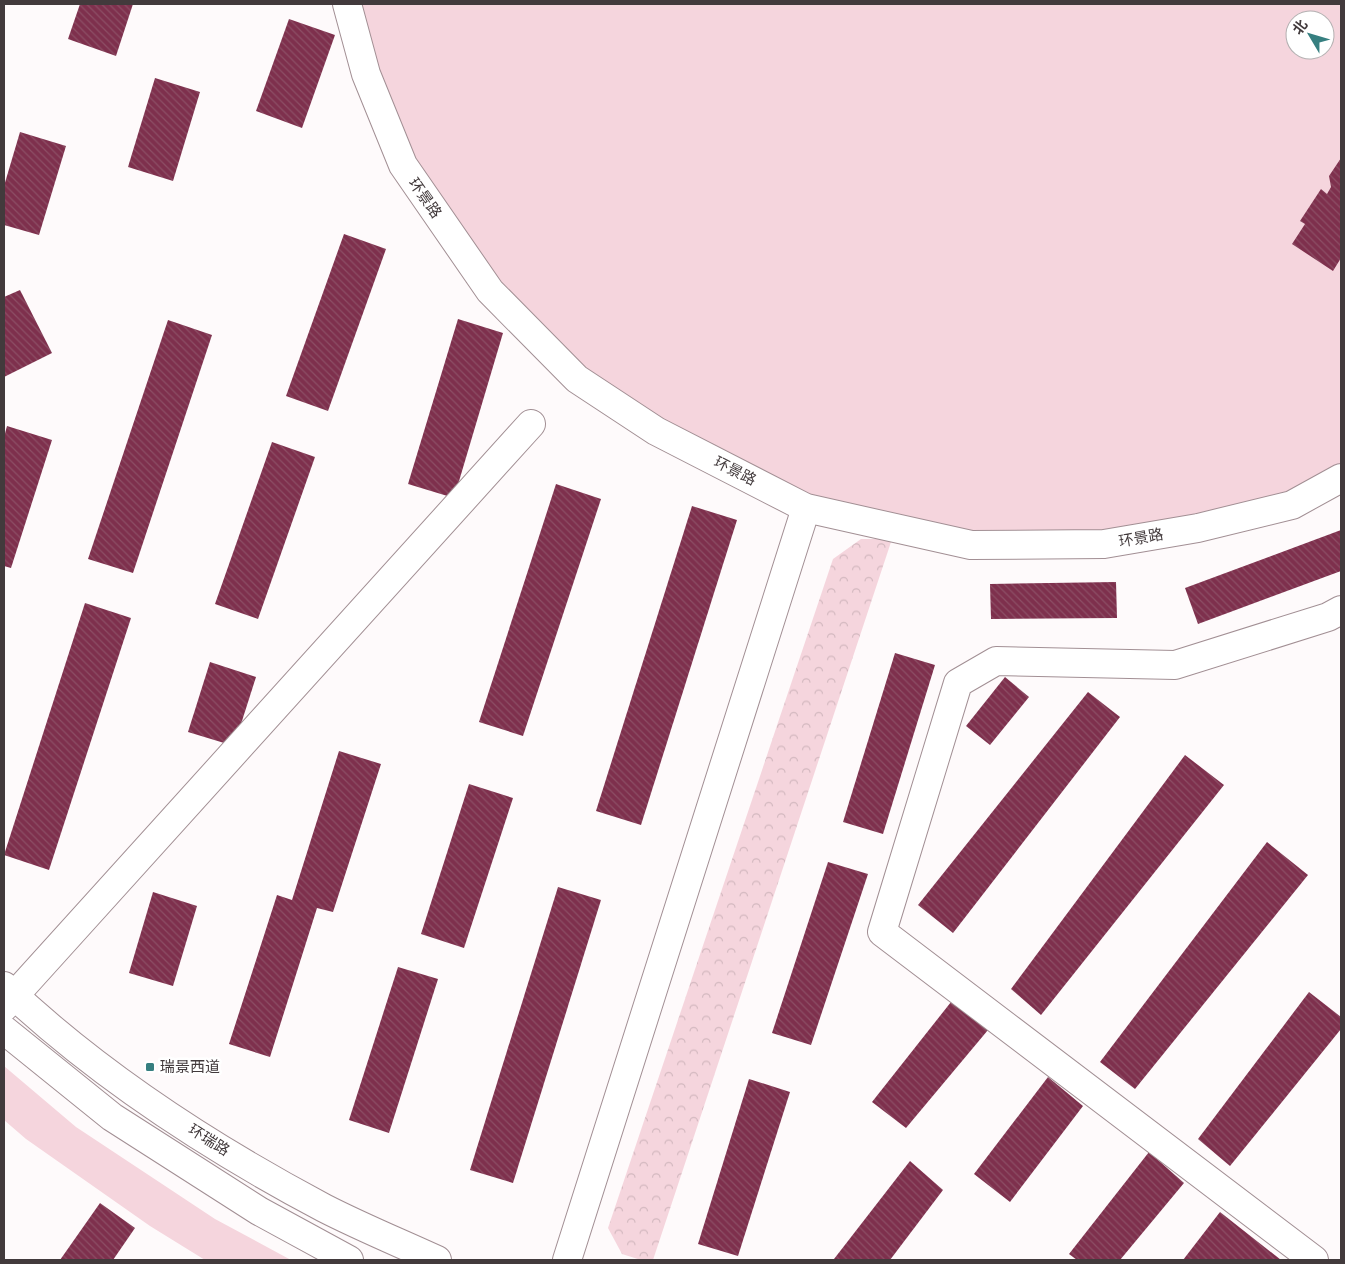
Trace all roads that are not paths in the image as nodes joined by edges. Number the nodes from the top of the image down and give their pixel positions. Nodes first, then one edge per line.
1 (347, 4) edge
2 (532, 424) dead end
3 (1341, 478) edge
4 (806, 508) junction
5 (1341, 610) edge
6 (7, 996) edge
7 (4, 1030) edge
8 (349, 1260) edge
9 (437, 1260) edge
10 (566, 1260) edge
11 (1314, 1260) edge

1 - 4 street, 环景路
2 - 6 street
3 - 4 street, 环景路
4 - 10 street
5 - 11 street
6 - 9 street, 环瑞路
7 - 8 street

